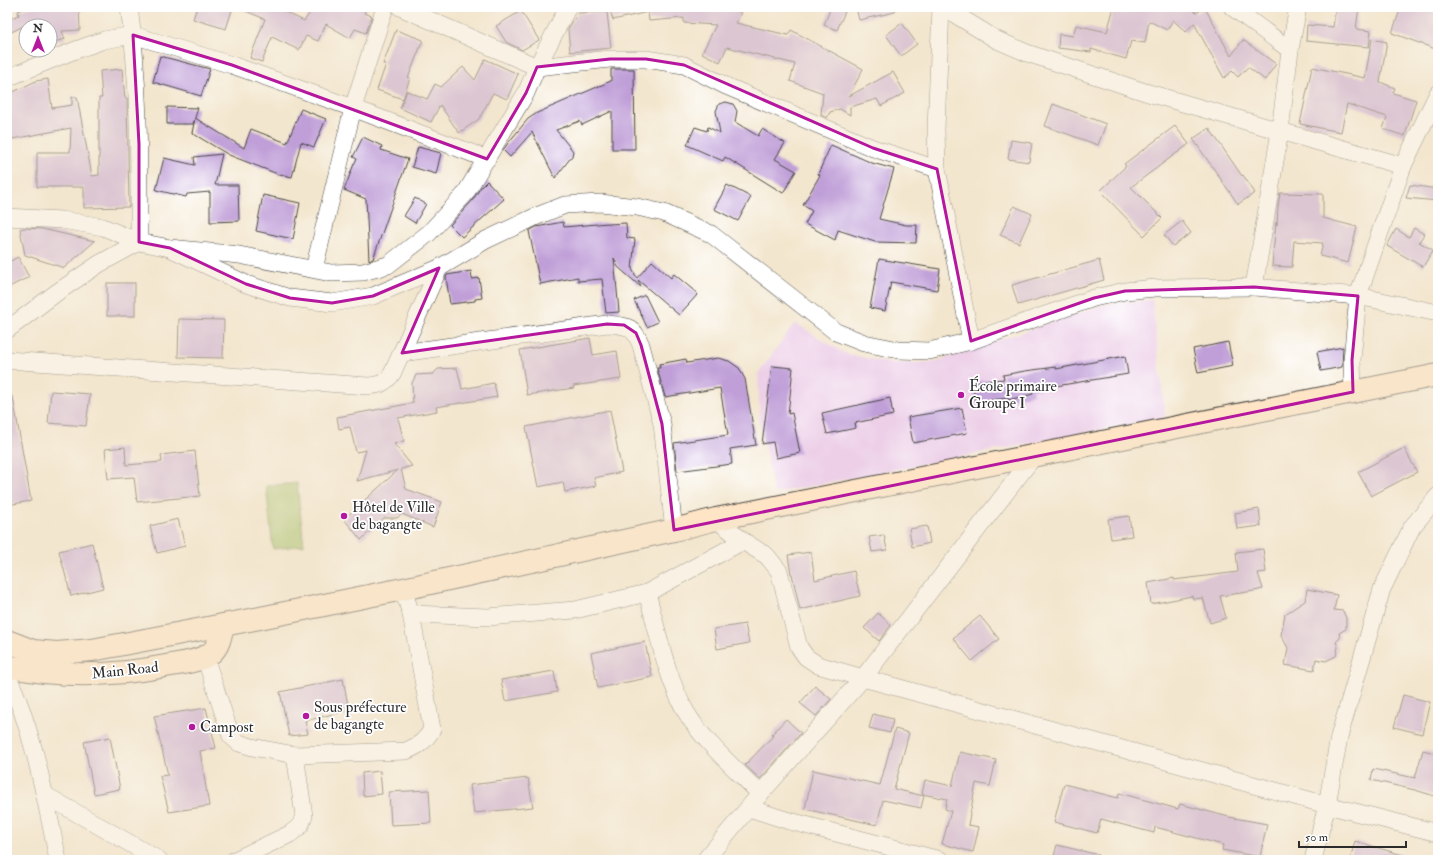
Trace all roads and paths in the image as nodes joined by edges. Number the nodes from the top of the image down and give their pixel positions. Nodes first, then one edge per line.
1 (129, 7) edge
2 (386, 7) edge
3 (400, 7) edge
4 (568, 7) edge
5 (942, 7) edge
6 (1232, 7) edge
7 (1298, 7) edge
8 (133, 35) junction
9 (1290, 50) junction
10 (537, 67) junction
11 (7, 78) edge
12 (1438, 93) edge
13 (353, 108) junction
14 (1280, 131) junction
15 (487, 159) junction
16 (1402, 166) junction
17 (937, 169) junction
18 (7, 217) edge
19 (140, 242) junction
20 (170, 248) junction
21 (439, 268) junction
22 (314, 269) junction
23 (1254, 287) junction
24 (1358, 296) junction
25 (1438, 313) edge
26 (7, 330) edge
27 (971, 341) junction
28 (402, 353) junction
29 (7, 360) edge
30 (1438, 375) edge
31 (1353, 392) junction
32 (1034, 456) junction
33 (1438, 496) edge
34 (716, 519) junction
35 (674, 530) junction
36 (743, 541) junction
37 (403, 589) junction
38 (647, 593) junction
39 (411, 614) junction
40 (223, 625) junction
41 (150, 640) junction
42 (7, 641) edge
43 (205, 657) junction
44 (7, 666) edge
45 (157, 668) junction
46 (7, 674) edge
47 (863, 678) junction
48 (296, 755) junction
49 (760, 794) junction
50 (45, 795) junction
51 (1327, 805) junction
52 (749, 808) junction
53 (1438, 833) edge
54 (58, 860) edge
55 (159, 860) edge
56 (235, 860) edge
57 (705, 860) edge
58 (940, 860) edge
59 (1313, 860) edge

1 - 8 street
2 - 13 street
3 - 10 street
4 - 10 street
5 - 14 street
5 - 17 street
6 - 9 street
7 - 9 street
8 - 11 street
8 - 13 street
8 - 19 street
9 - 14 street
10 - 15 street
10 - 17 street
12 - 16 street
13 - 15 street
13 - 22 street
14 - 16 street
14 - 23 street
15 - 22 street
16 - 24 street
17 - 27 street
18 - 19 street
19 - 20 street
19 - 26 street
20 - 21 street
20 - 22 street
21 - 27 street
21 - 28 street
23 - 24 street
23 - 27 street
24 - 25 street
24 - 31 street
28 - 29 street
28 - 35 street
30 - 31 street
31 - 32 street
32 - 34 street
32 - 47 street
33 - 51 street
34 - 35 street
34 - 36 street
35 - 37 street
36 - 38 street
36 - 47 street
37 - 39 street
37 - 40 street
38 - 39 street
38 - 49 street
39 - 48 street
40 - 41 street
40 - 43 street, Main Road
41 - 42 street
41 - 45 street
43 - 45 street, Main Road
43 - 48 street
44 - 45 street, Main Road
46 - 50 street
47 - 49 street
47 - 51 street
48 - 56 street
49 - 52 street
50 - 54 street
50 - 55 street
51 - 53 street
51 - 59 street
52 - 57 street
52 - 58 street

